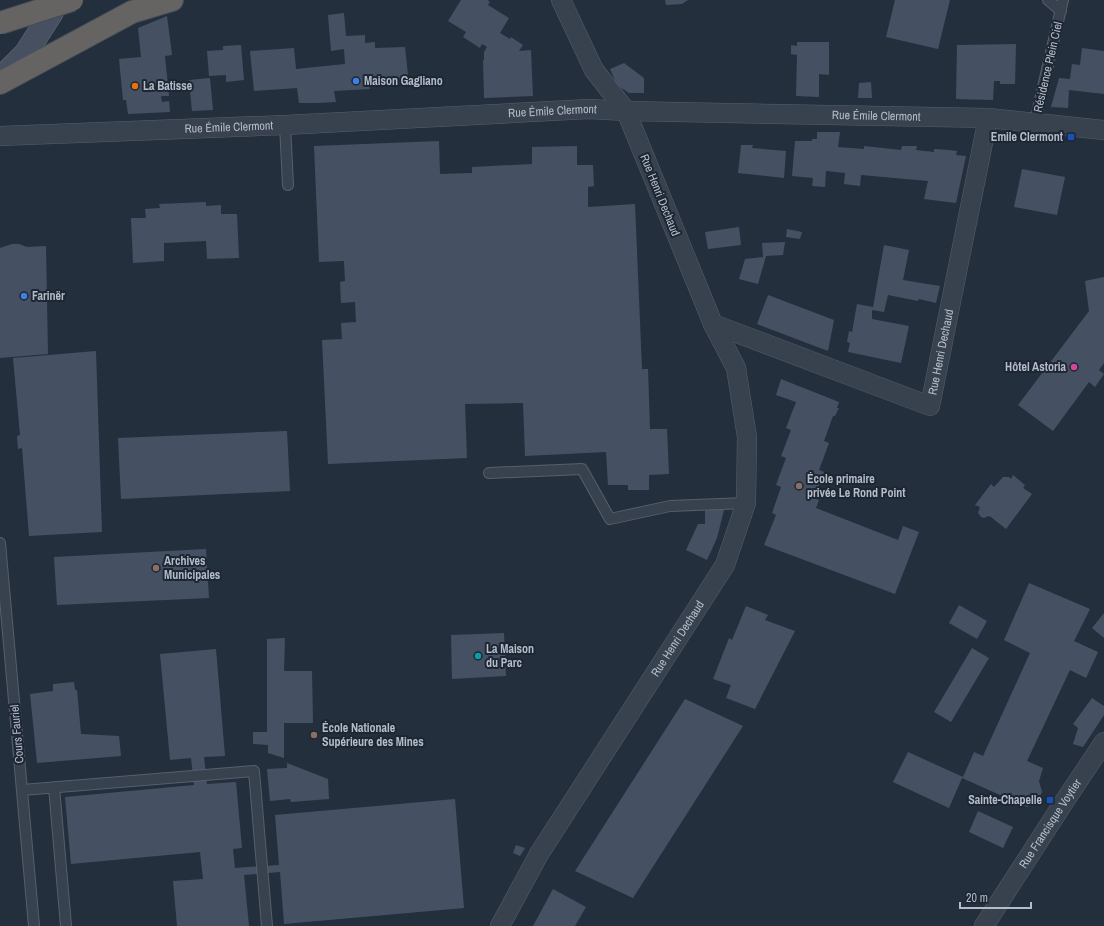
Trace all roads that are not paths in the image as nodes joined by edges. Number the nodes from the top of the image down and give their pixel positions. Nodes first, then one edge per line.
1 (55, 0) edge
2 (72, 0) edge
3 (172, 0) edge
4 (561, 0) edge
5 (1048, 0) edge
6 (1063, 0) edge
7 (1061, 11) junction
8 (0, 23) edge
9 (0, 79) edge
10 (0, 83) edge
11 (626, 112) junction
12 (988, 118) junction
13 (1035, 122) junction
14 (285, 124) junction
15 (1104, 130) edge
16 (0, 136) edge
17 (288, 185) dead end
18 (713, 324) junction
19 (489, 473) dead end
20 (746, 503) junction
21 (0, 543) edge
22 (1104, 742) edge
23 (54, 787) junction
24 (22, 790) junction
25 (34, 926) edge
26 (66, 926) edge
27 (267, 926) edge
28 (500, 926) edge
29 (984, 926) edge

1 - 9 main road
2 - 8 highway, bridge
3 - 10 highway
4 - 11 street, Rue Henri Dechaud
5 - 7 lane, Résidence Plein Ciel
6 - 7 lane, Résidence Plein Ciel
7 - 13 lane, Résidence Plein Ciel
11 - 12 street, Rue Émile Clermont
11 - 14 street, Rue Émile Clermont
11 - 18 street, Rue Henri Dechaud
12 - 13 street, Rue Émile Clermont
12 - 18 street, Rue Henri Dechaud
13 - 15 street, Rue Émile Clermont
14 - 16 street, Rue Émile Clermont
14 - 17 lane
18 - 20 street, Rue Henri Dechaud
19 - 20 lane
20 - 28 street, Rue Henri Dechaud
21 - 24 lane, Cours Fauriel
22 - 29 street, Rue Francisque Voytier
23 - 24 lane
23 - 26 lane
23 - 27 lane
24 - 25 lane, Cours Fauriel

